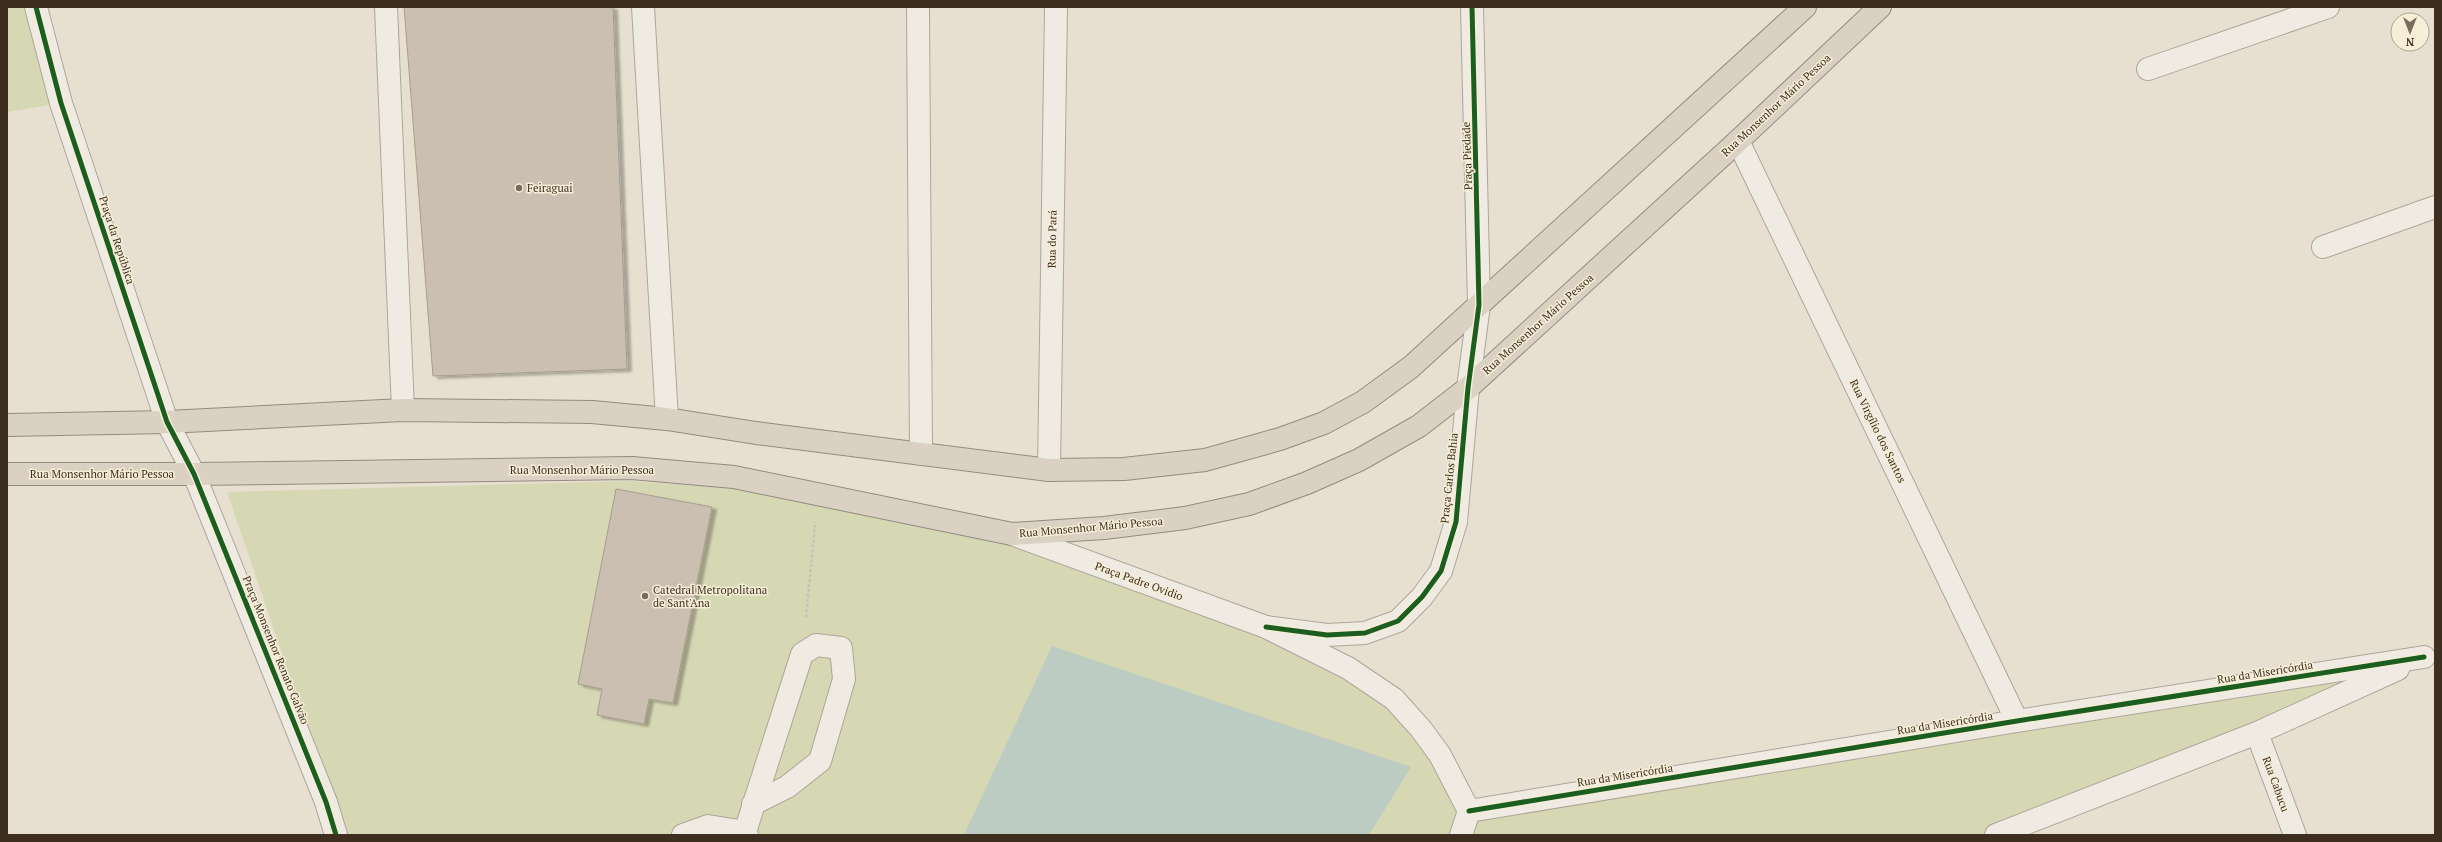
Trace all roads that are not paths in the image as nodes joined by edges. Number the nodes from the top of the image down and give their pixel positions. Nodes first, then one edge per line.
1 (36, 7) edge
2 (386, 7) edge
3 (643, 7) edge
4 (918, 7) edge
5 (1056, 7) edge
6 (1472, 7) edge
7 (1805, 7) edge
8 (1880, 7) edge
9 (2328, 7) edge
10 (2148, 69) dead end
11 (1738, 141) junction
12 (2435, 207) edge
13 (2323, 247) dead end
14 (1479, 305) junction
15 (1468, 388) junction
16 (403, 410) junction
17 (667, 418) junction
18 (167, 422) junction
19 (7, 425) edge
20 (921, 454) junction
21 (1049, 470) junction
22 (7, 474) edge
23 (194, 474) junction
24 (1012, 534) junction
25 (1266, 627) junction
26 (2430, 655) edge
27 (2017, 721) junction
28 (2257, 733) junction
29 (753, 804) junction
30 (1469, 811) junction
31 (746, 833) edge
32 (336, 835) edge
33 (683, 835) edge
34 (1461, 835) edge
35 (1996, 835) edge
36 (2295, 835) edge

1 - 18 street, Praça da República
2 - 16 street
3 - 17 street
4 - 20 street
5 - 21 street, Rua do Pará
6 - 14 street, Praça Piedade
7 - 14 highway
8 - 11 highway, Rua Monsenhor Mário Pessoa
9 - 10 street
11 - 15 highway, Rua Monsenhor Mário Pessoa
11 - 27 street, Rua Virgílio dos Santos
12 - 13 street
14 - 15 street, Praça Carlos Bahia
14 - 21 highway
15 - 24 highway, Rua Monsenhor Mário Pessoa
15 - 25 street, Praça Carlos Bahia
16 - 17 highway
16 - 18 highway
17 - 20 highway
18 - 19 highway
18 - 23 street, Praça da República
20 - 21 highway
22 - 23 highway, Rua Monsenhor Mário Pessoa
23 - 24 highway, Rua Monsenhor Mário Pessoa
23 - 32 street, Praça Monsenhor Renato Galvão
24 - 25 street, Praça Padre Ovidio
25 - 30 street
26 - 27 street, Rua da Misericórdia
26 - 28 street, Rua da Misericórdia
27 - 30 street, Rua da Misericórdia
28 - 35 street, Rua da Misericórdia
28 - 36 street, Rua Cabucu
29 - 29 street
29 - 31 street
30 - 34 street
31 - 33 street

